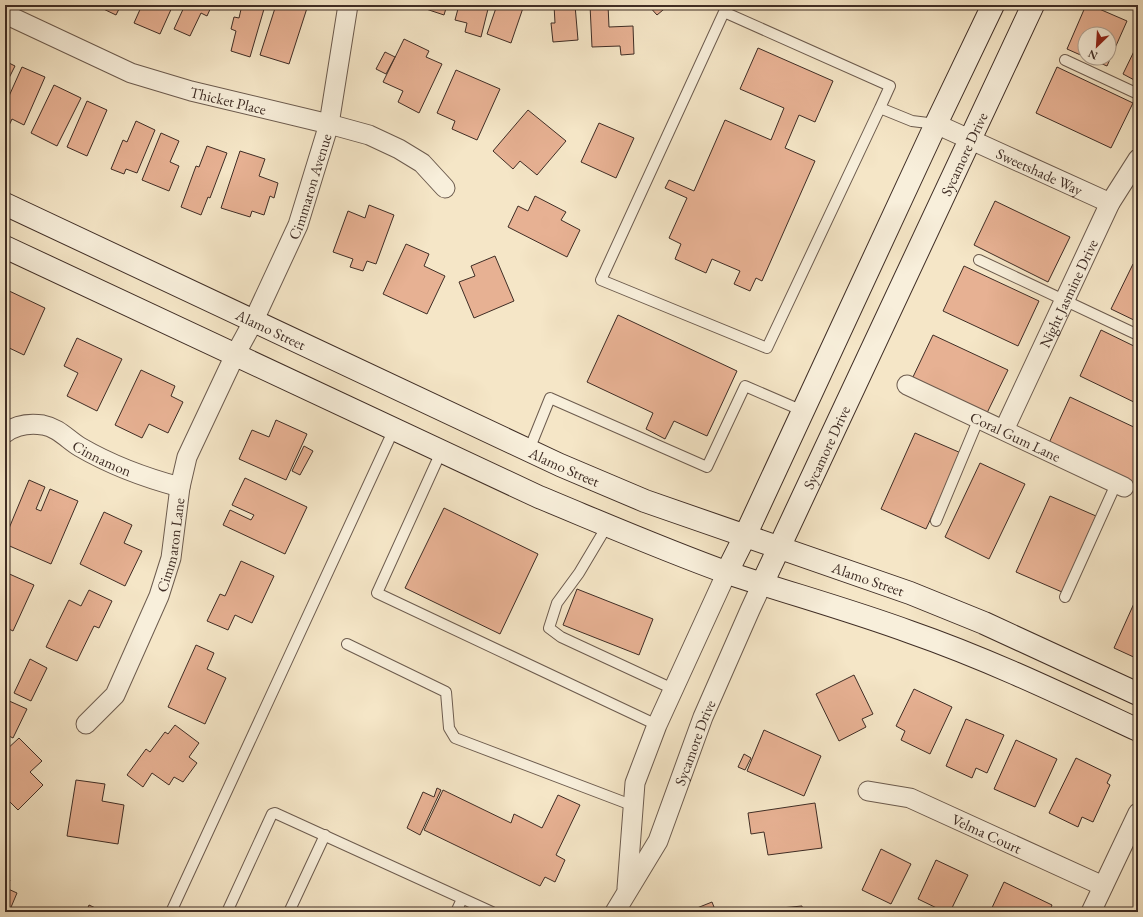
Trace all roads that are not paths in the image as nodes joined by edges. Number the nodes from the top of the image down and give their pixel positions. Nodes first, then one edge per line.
1 (348, 5) edge
2 (993, 5) edge
3 (1033, 5) edge
4 (5, 14) edge
5 (1065, 60) dead end
6 (1138, 94) edge
7 (880, 108) junction
8 (329, 124) junction
9 (936, 124) junction
10 (970, 139) junction
11 (1138, 160) edge
12 (445, 188) dead end
13 (1110, 203) junction
14 (5, 204) edge
15 (5, 247) edge
16 (979, 260) dead end
17 (1064, 301) junction
18 (253, 322) junction
19 (1138, 335) edge
20 (234, 355) junction
21 (908, 385) dead end
22 (803, 411) junction
23 (979, 418) junction
24 (394, 429) junction
25 (1004, 430) junction
26 (5, 433) edge
27 (529, 450) junction
28 (441, 452) junction
29 (1120, 486) joint
30 (180, 487) junction
31 (936, 521) dead end
32 (607, 526) junction
33 (745, 536) junction
34 (780, 548) junction
35 (727, 572) junction
36 (762, 584) junction
37 (1065, 597) dead end
38 (347, 644) dead end
39 (673, 689) junction
40 (1138, 694) edge
41 (86, 724) dead end
42 (657, 725) junction
43 (1138, 730) edge
44 (868, 791) dead end
45 (634, 806) junction
46 (1138, 813) edge
47 (325, 835) junction
48 (1103, 886) junction
49 (627, 891) junction
50 (462, 899) junction
51 (171, 912) edge
52 (227, 912) edge
53 (289, 912) edge
54 (456, 912) edge
55 (492, 912) edge
56 (615, 912) edge
57 (1091, 912) edge

1 - 8 street, Cimmaron Avenue
2 - 9 main road, Sycamore Drive
3 - 10 main road, Sycamore Drive
4 - 8 street, Thicket Place
5 - 6 lane
7 - 7 lane
7 - 9 lane
8 - 12 street, Thicket Place
8 - 18 street, Cimmaron Avenue
9 - 10 street, Sweetshade Way
9 - 22 main road, Sycamore Drive
10 - 13 street, Sweetshade Way
10 - 34 main road, Sycamore Drive
11 - 13 street, Night Jasmine Drive
13 - 17 street, Night Jasmine Drive
14 - 18 main road, Alamo Street
15 - 20 main road
16 - 17 lane
17 - 19 lane
17 - 25 street, Night Jasmine Drive
18 - 20 street, Cimmaron Avenue
18 - 27 main road, Alamo Street
20 - 24 main road
20 - 30 street, Cimmaron Lane
21 - 23 street, Coral Gum Lane
22 - 27 lane
22 - 33 main road, Sycamore Drive
23 - 25 street, Coral Gum Lane
23 - 31 lane
24 - 28 main road
24 - 51 lane
25 - 29 street, Coral Gum Lane
26 - 30 street, Cinnamon
27 - 33 main road, Alamo Street
28 - 32 main road
28 - 42 lane
29 - 37 lane
30 - 41 street, Cimmaron Lane
32 - 35 main road
32 - 39 lane
33 - 34 main road, Alamo Street
33 - 35 main road, Sycamore Drive
34 - 36 main road, Sycamore Drive
34 - 40 main road, Alamo Street
35 - 36 main road
35 - 39 street, Sycamore Drive
36 - 43 main road
36 - 49 street, Sycamore Drive
38 - 45 lane
39 - 42 street, Sycamore Drive
42 - 45 street, Sycamore Drive
44 - 48 street, Velma Court
45 - 49 street, Sycamore Drive
46 - 48 street
47 - 50 lane
47 - 52 lane
47 - 53 lane
48 - 57 street
49 - 56 street, Sycamore Drive
50 - 54 lane
50 - 55 lane

